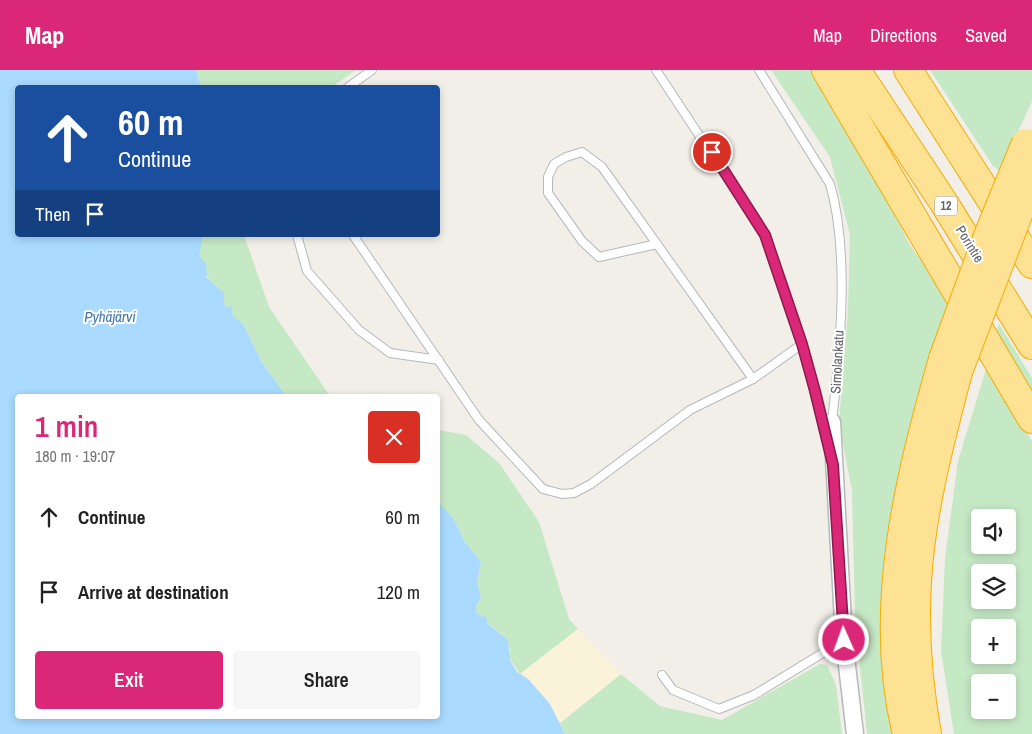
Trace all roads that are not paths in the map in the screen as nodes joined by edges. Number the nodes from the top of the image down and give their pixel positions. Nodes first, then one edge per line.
1 (372, 70) edge
2 (656, 70) edge
3 (759, 70) edge
4 (826, 70) edge
5 (856, 70) edge
6 (908, 70) edge
7 (351, 85) edge
8 (1029, 136) edge
9 (1032, 178) edge
10 (298, 237) edge
11 (354, 237) edge
12 (657, 244) junction
13 (1032, 264) edge
14 (802, 344) junction
15 (1032, 345) edge
16 (439, 360) junction
17 (951, 366) junction
18 (753, 379) junction
19 (1032, 419) edge
20 (832, 422) joint
21 (833, 465) junction
22 (844, 640) junction
23 (662, 675) dead end
24 (855, 734) edge
25 (907, 734) edge
26 (927, 734) edge

1 - 7 lane
2 - 14 lane
3 - 20 lane, Simolankatu
4 - 19 highway
5 - 15 highway, Porintie / 12
6 - 13 highway
8 - 17 highway, bridge
9 - 17 highway, bridge
10 - 16 lane
11 - 16 lane
12 - 12 lane
12 - 18 lane
14 - 18 lane
14 - 21 lane
16 - 18 lane
17 - 25 highway
17 - 26 highway
20 - 21 street, Simolankatu
21 - 22 street, Simolankatu
22 - 23 lane
22 - 24 street, Simolankatu

